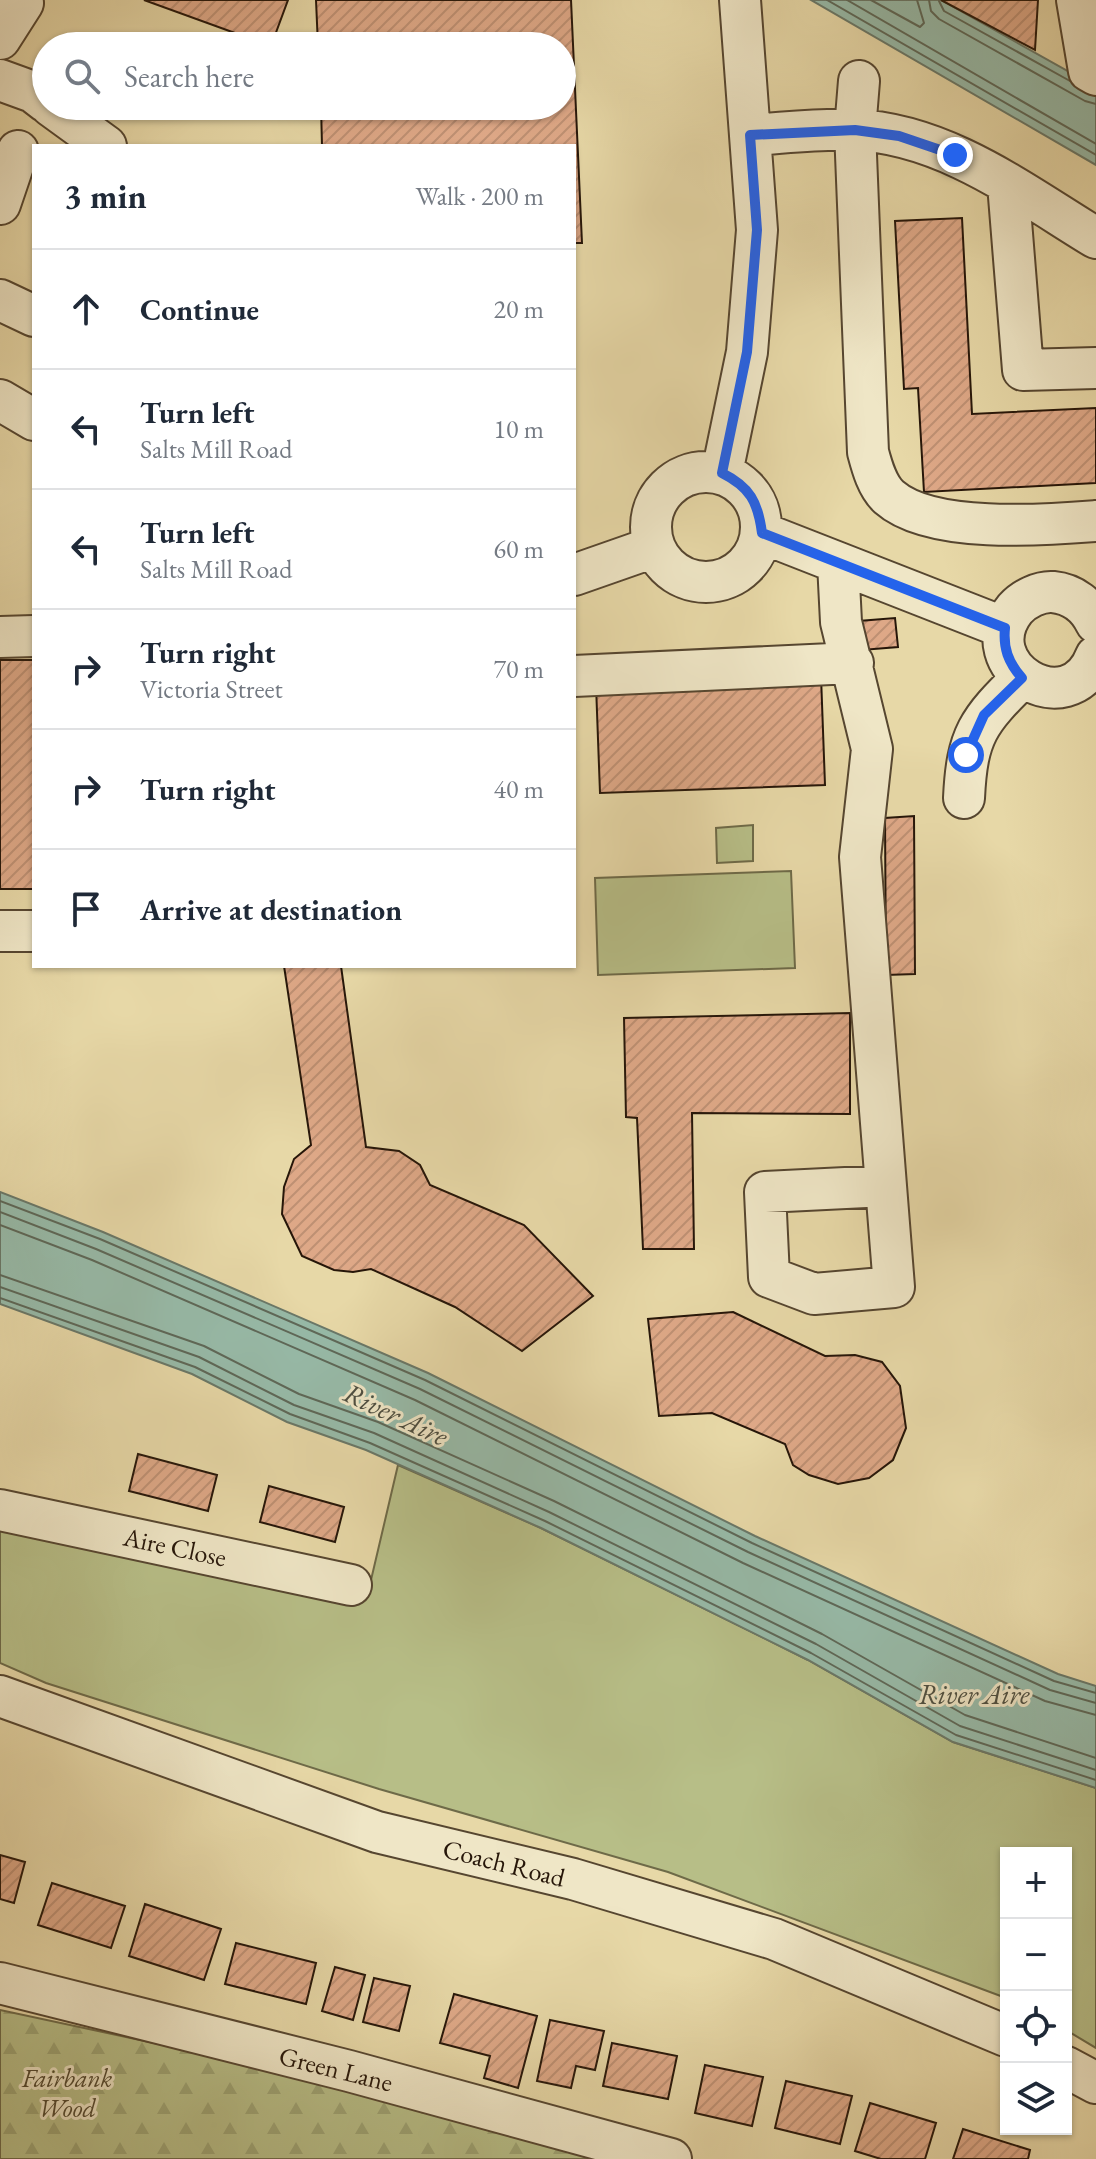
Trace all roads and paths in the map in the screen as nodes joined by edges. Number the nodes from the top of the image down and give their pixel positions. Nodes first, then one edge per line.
1 (1077, 0) edge
2 (21, 1) edge
3 (741, 7) edge
4 (0, 39) edge
5 (1096, 75) edge
6 (0, 80) edge
7 (859, 81) dead end
8 (32, 92) edge
9 (70, 120) edge
10 (855, 130) junction
11 (750, 135) junction
12 (103, 144) edge
13 (18, 151) dead end
14 (1008, 184) junction
15 (0, 204) edge
16 (1096, 238) edge
17 (0, 300) edge
18 (32, 315) edge
19 (1096, 368) edge
20 (0, 400) edge
21 (32, 419) edge
22 (722, 473) junction
23 (1096, 521) edge
24 (762, 533) junction
25 (654, 547) junction
26 (838, 563) junction
27 (576, 574) edge
28 (1096, 621) edge
29 (1005, 628) junction
30 (32, 636) edge
31 (0, 637) edge
32 (853, 663) junction
33 (576, 676) edge
34 (1022, 678) junction
35 (1088, 683) edge
36 (964, 798) dead end
37 (0, 931) edge
38 (32, 931) edge
39 (886, 1186) dead end
40 (0, 1510) edge
41 (351, 1585) dead end
42 (0, 1696) edge
43 (0, 1983) edge
44 (1000, 2034) edge
45 (1072, 2070) edge
46 (1096, 2083) edge
47 (671, 2159) edge

1 - 5 street
2 - 4 street
3 - 11 street
6 - 8 street
7 - 10 street
9 - 12 street
10 - 11 street
10 - 14 street
10 - 23 street
11 - 22 street
13 - 15 street
14 - 16 street
14 - 19 street
17 - 18 street
20 - 21 street
22 - 24 street
22 - 25 street
24 - 25 street
24 - 26 street
25 - 27 street
26 - 29 street
26 - 32 street
28 - 29 street
29 - 34 street
30 - 31 street
32 - 33 street
32 - 39 street
34 - 35 street
34 - 36 street
37 - 38 street
40 - 41 street, Aire Close
42 - 44 street, Coach Road
43 - 47 street, Green Lane
45 - 46 street

